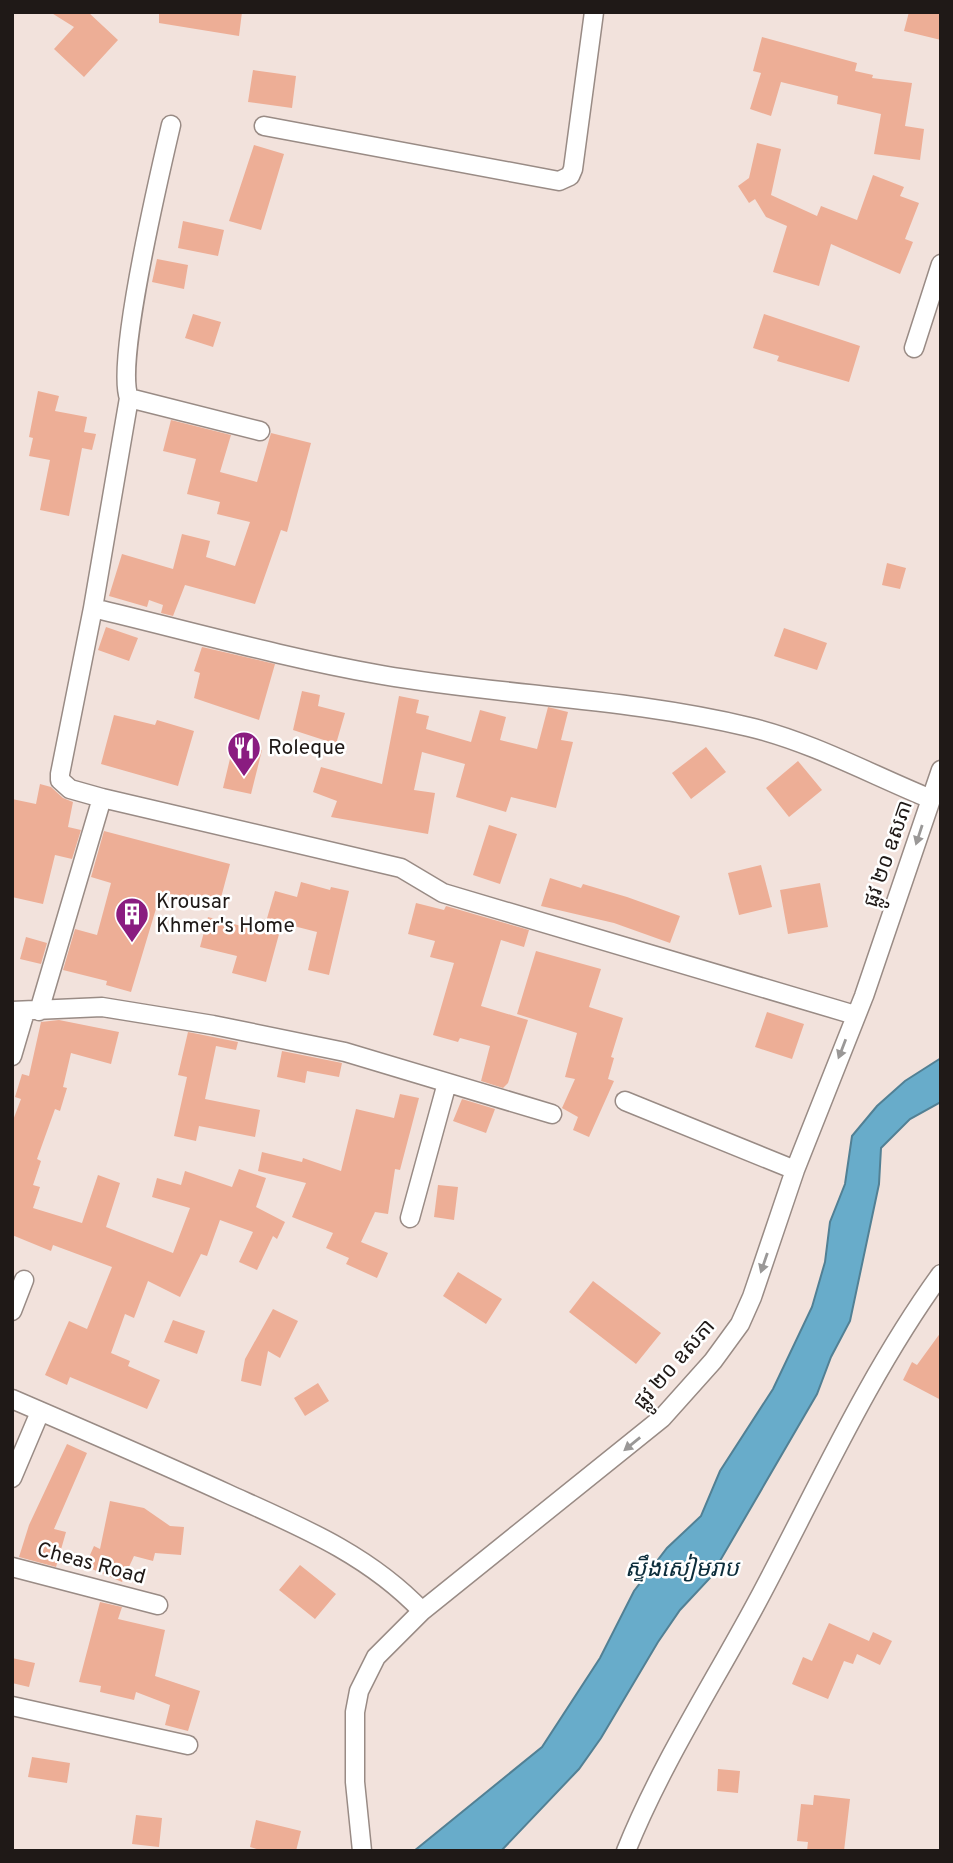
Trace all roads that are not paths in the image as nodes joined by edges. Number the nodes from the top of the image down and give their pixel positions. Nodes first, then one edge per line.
1 (594, 12) edge
2 (170, 125) dead end
3 (264, 126) dead end
4 (941, 264) edge
5 (914, 348) dead end
6 (129, 398) junction
7 (260, 431) dead end
8 (93, 608) junction
9 (941, 770) edge
10 (102, 798) junction
11 (931, 799) junction
12 (25, 1011) edge
13 (855, 1015) junction
14 (12, 1056) edge
15 (447, 1083) junction
16 (625, 1101) dead end
17 (552, 1114) dead end
18 (795, 1170) junction
19 (410, 1218) dead end
20 (941, 1275) edge
21 (24, 1280) dead end
22 (12, 1311) edge
23 (12, 1399) edge
24 (40, 1412) junction
25 (12, 1478) edge
26 (12, 1567) edge
27 (158, 1605) dead end
28 (422, 1611) junction
29 (12, 1706) edge
30 (188, 1745) dead end
31 (362, 1851) edge
32 (626, 1851) edge

1 - 3 street
2 - 6 street
4 - 5 street
6 - 7 street
6 - 8 street
8 - 10 street
8 - 11 street
9 - 11 street, ផ្លូវ ២០ ឧសភា
10 - 12 street
10 - 13 street
11 -> 13 street, ផ្លូវ ២០ ឧសភា
12 - 14 street
12 - 15 street
13 -> 18 street, ផ្លូវ ២០ ឧសភា
15 - 17 street
15 - 19 street
16 - 18 street
18 -> 28 street, ផ្លូវ ២០ ឧសភា
20 - 32 street
21 - 22 street
23 - 24 street
24 - 25 street
24 - 28 street
26 - 27 street, Cheas Road
28 - 31 street, ផ្លូវ ២០ ឧសភា
29 - 30 street

